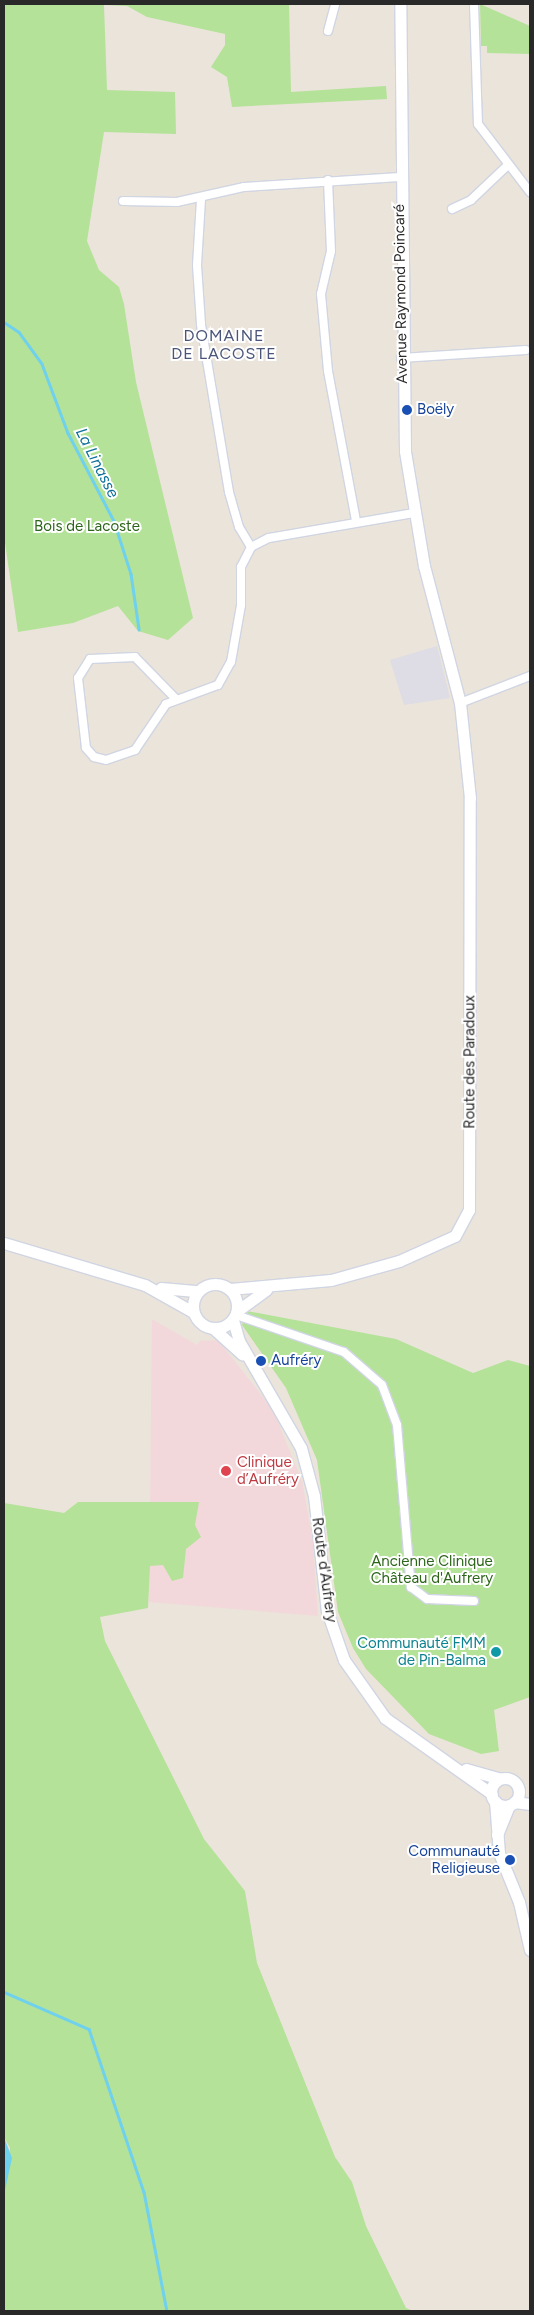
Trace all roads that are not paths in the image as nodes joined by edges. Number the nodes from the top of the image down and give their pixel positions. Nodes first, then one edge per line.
1 (335, 4) edge
2 (393, 4) edge
3 (400, 4) edge
4 (474, 4) edge
5 (398, 29) junction
6 (328, 31) dead end
7 (508, 165) junction
8 (400, 177) junction
9 (328, 180) junction
10 (530, 192) edge
11 (201, 200) junction
12 (123, 201) dead end
13 (452, 209) dead end
14 (526, 350) dead end
15 (402, 358) junction
16 (414, 512) junction
17 (356, 520) junction
18 (251, 547) junction
19 (530, 676) edge
20 (175, 698) junction
21 (460, 703) junction
22 (4, 1243) edge
23 (282, 1283) junction
24 (145, 1286) junction
25 (230, 1290) junction
26 (198, 1291) junction
27 (193, 1312) junction
28 (236, 1315) junction
29 (214, 1329) junction
30 (253, 1366) junction
31 (474, 1601) dead end
32 (455, 1766) junction
33 (500, 1779) junction
34 (518, 1787) junction
35 (530, 1796) edge
36 (493, 1797) junction
37 (512, 1803) junction
38 (530, 1804) edge
39 (497, 1835) junction
40 (530, 1950) edge

1 - 6 street
2 - 5 main road, Avenue Raymond Poincaré
3 - 5 main road, Avenue Raymond Poincaré
4 - 7 street
5 - 8 main road, Avenue Raymond Poincaré
7 - 10 street
7 - 13 street
8 - 9 street
8 - 15 main road, Avenue Raymond Poincaré
9 - 11 street
9 - 17 street
11 - 12 street
11 - 18 street
14 - 15 street
15 - 16 main road, Avenue Raymond Poincaré
16 - 17 street
16 - 21 main road, Avenue Raymond Poincaré
17 - 18 street
18 - 20 street
19 - 21 street
20 - 20 street
21 - 23 main road, Route des Paradoux
22 - 24 main road
23 - 25 main road
23 - 28 main road
24 - 26 main road
24 - 27 main road
25 - 26 main road
25 - 28 main road
26 - 27 main road
27 - 29 main road
28 - 29 main road
28 - 30 main road, Route d'Aufrery
28 - 31 street
29 - 30 main road, Route d'Aufrery
30 - 32 main road, Route d'Aufrery
32 - 33 main road, Route d'Aufrery
32 - 36 main road, Route d'Aufrery
33 - 34 main road, Route d'Aufrery
33 - 36 main road
34 - 35 main road, Route d'Aufrery
34 - 37 main road
36 - 37 main road
36 - 39 main road
37 - 38 main road
37 - 39 main road
39 - 40 main road

